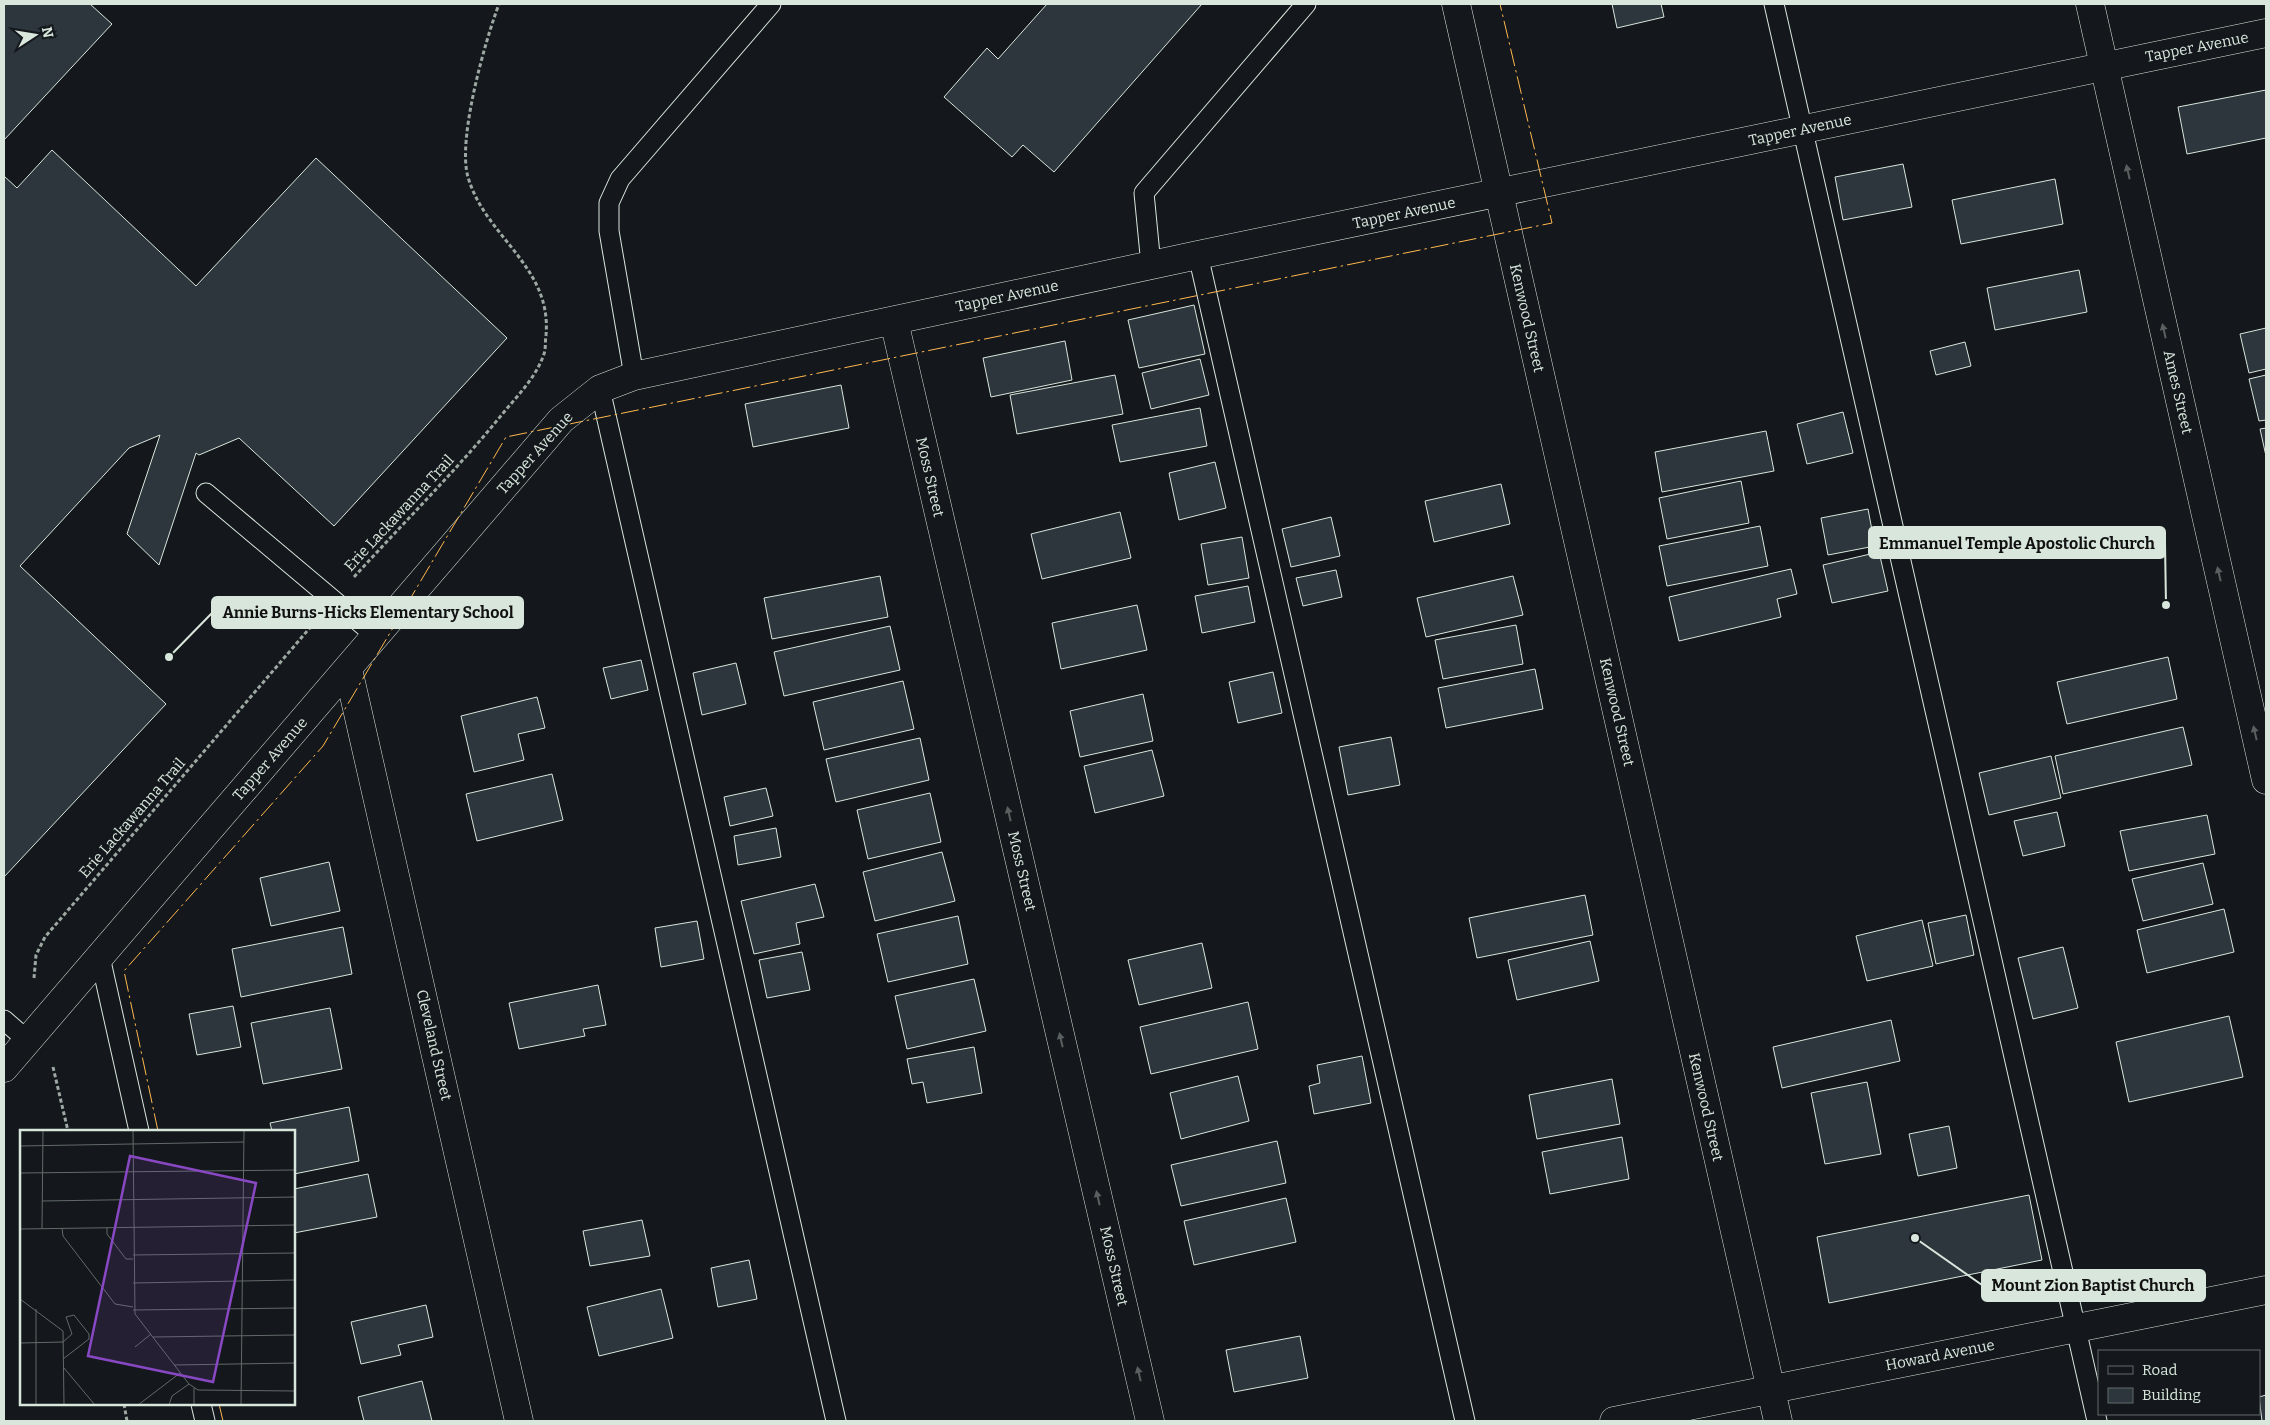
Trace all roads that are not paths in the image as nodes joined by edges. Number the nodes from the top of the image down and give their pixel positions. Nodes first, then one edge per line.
1 (771, 4) edge
2 (1306, 4) edge
3 (1456, 4) edge
4 (1774, 4) edge
5 (2090, 4) edge
6 (2266, 33) edge
7 (2104, 66) junction
8 (1802, 130) junction
9 (1499, 193) junction
10 (1198, 255) junction
11 (1151, 265) junction
12 (894, 321) junction
13 (634, 376) junction
14 (600, 389) junction
15 (206, 493) dead end
16 (376, 636) junction
17 (348, 669) junction
18 (2266, 780) edge
19 (100, 957) junction
20 (4, 1020) edge
21 (27, 1040) junction
22 (4, 1068) edge
23 (139, 1130) edge
24 (2266, 1290) edge
25 (2076, 1328) junction
26 (1770, 1389) junction
27 (201, 1405) edge
28 (205, 1421) edge
29 (519, 1421) edge
30 (836, 1421) edge
31 (1150, 1421) edge
32 (1466, 1421) edge
33 (1614, 1421) edge
34 (1778, 1421) edge
35 (2097, 1421) edge

1 - 13 lane
2 - 11 lane
3 - 9 street, Kenwood Street
4 - 8 lane
5 - 7 street, Ames Street
6 - 7 street, Tapper Avenue
7 - 8 street, Tapper Avenue
18 -> 7 street, Ames Street
8 - 9 street, Tapper Avenue
8 - 25 lane
9 - 10 street, Tapper Avenue
9 - 26 street, Kenwood Street
10 - 11 street, Tapper Avenue
10 - 32 lane
11 - 12 street, Tapper Avenue
12 - 13 street, Tapper Avenue
31 -> 12 street, Moss Street
13 - 14 street, Tapper Avenue
14 - 16 street, Tapper Avenue
14 - 30 lane
15 - 16 lane
16 - 17 street, Tapper Avenue
17 - 19 street, Tapper Avenue
17 - 29 street, Cleveland Street
19 - 21 street, Tapper Avenue
19 - 23 lane
20 - 21 lane
21 - 22 street, Tapper Avenue
24 - 25 street, Howard Avenue
25 - 26 street, Howard Avenue
25 - 35 lane
26 - 33 street, Howard Avenue
26 - 34 street, Kenwood Street
27 - 28 lane

